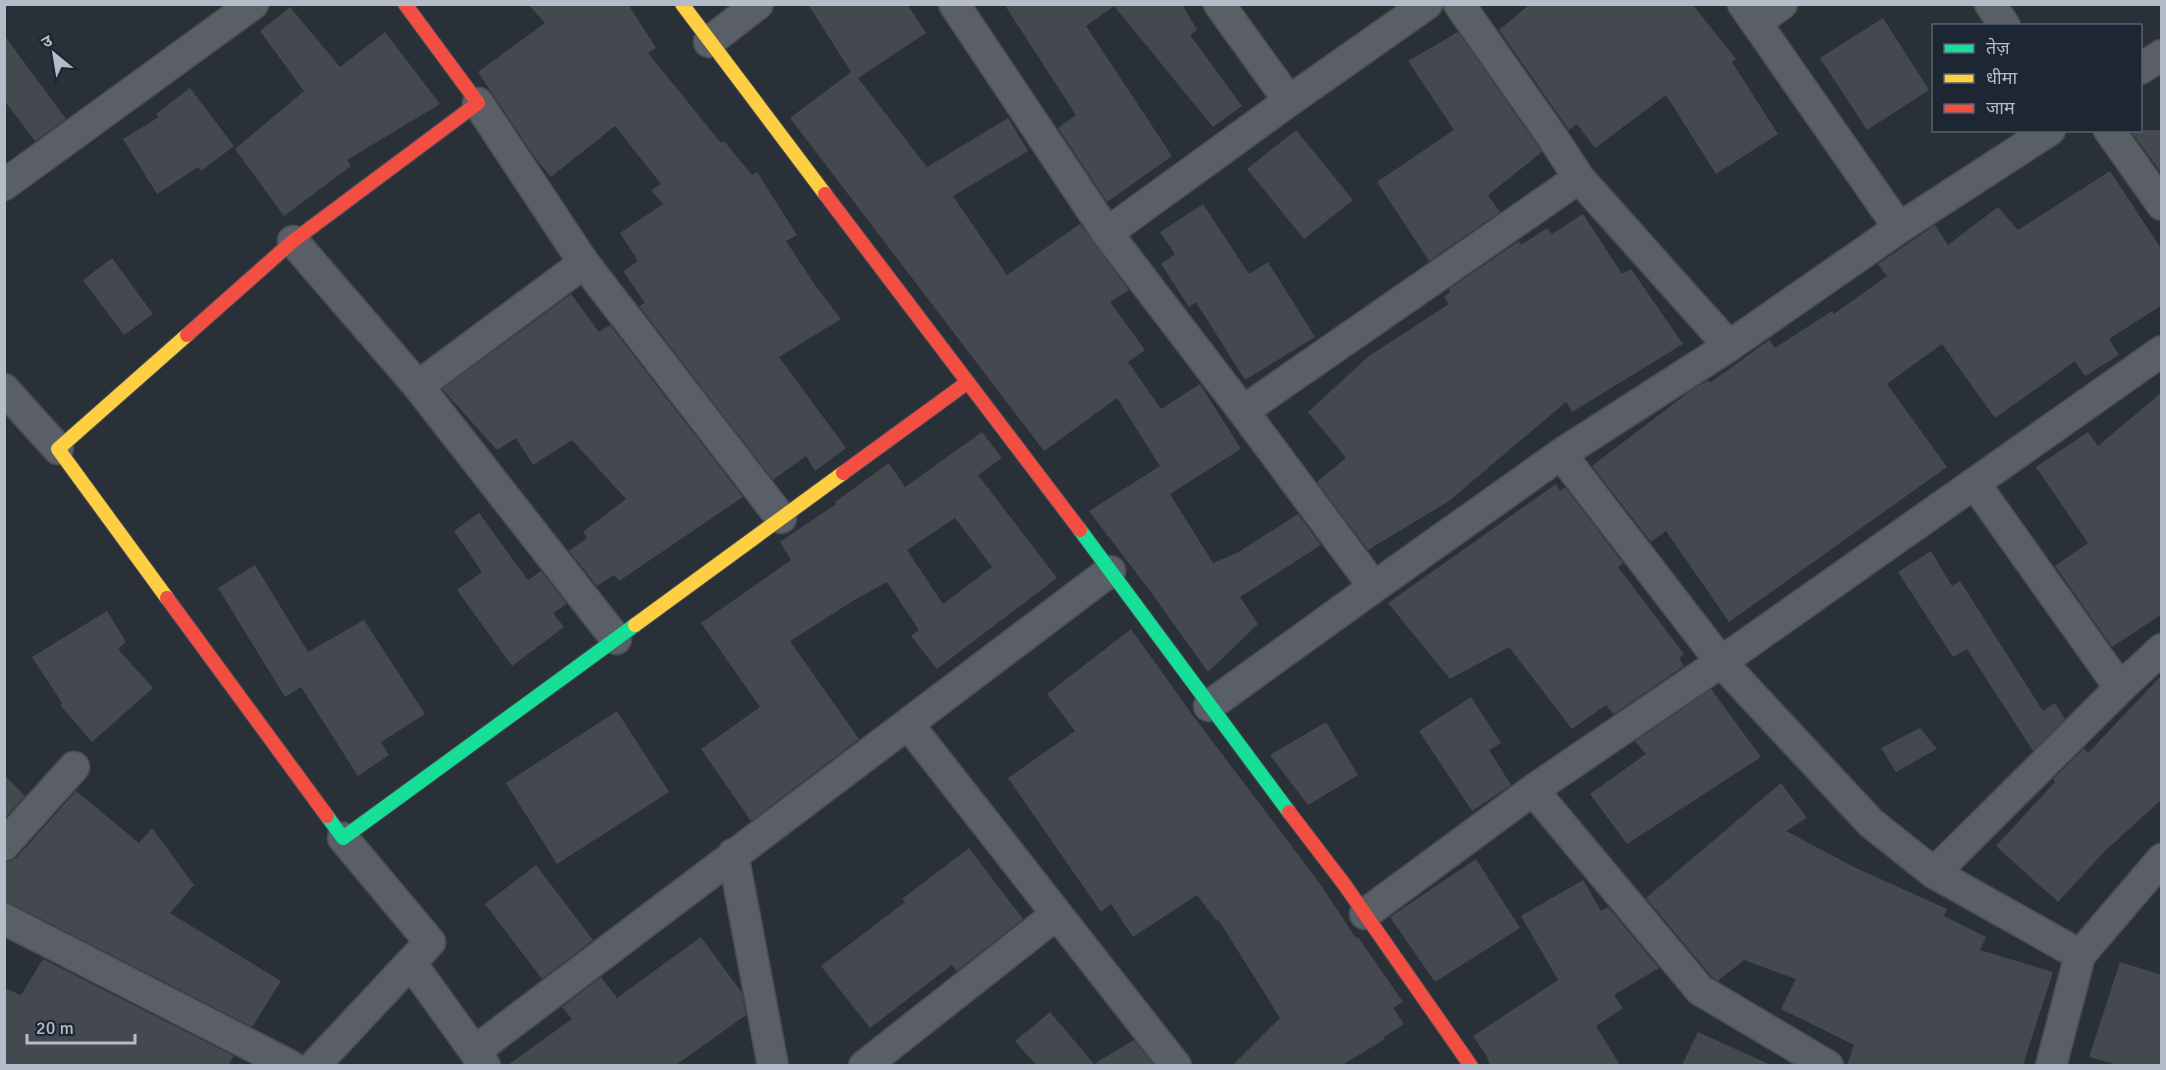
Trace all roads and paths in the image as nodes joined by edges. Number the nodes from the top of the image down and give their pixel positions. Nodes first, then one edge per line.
1 (253, 4) edge
2 (405, 4) edge
3 (682, 4) edge
4 (758, 4) edge
5 (954, 4) edge
6 (1219, 4) edge
7 (1427, 4) edge
8 (1459, 4) edge
9 (1782, 4) edge
10 (1990, 4) edge
11 (1750, 14) edge
12 (2004, 24) edge
13 (709, 42) junction
14 (2162, 55) edge
15 (2142, 68) edge
16 (1289, 101) junction
17 (478, 104) junction
18 (2047, 132) edge
19 (2110, 132) edge
20 (1579, 178) junction
21 (4, 185) edge
22 (2162, 205) edge
23 (1899, 228) junction
24 (1107, 233) junction
25 (293, 242) junction
26 (584, 263) junction
27 (1729, 346) junction
28 (2162, 351) edge
29 (968, 382) junction
30 (418, 386) junction
31 (4, 389) edge
32 (1243, 411) junction
33 (58, 449) junction
34 (1561, 454) junction
35 (1975, 484) junction
36 (781, 518) junction
37 (1110, 571) junction
38 (1374, 586) junction
39 (616, 639) junction
40 (2162, 649) edge
41 (1721, 662) junction
42 (2120, 688) junction
43 (1209, 706) junction
44 (908, 724) junction
45 (74, 767) dead end
46 (1533, 789) junction
47 (343, 838) junction
48 (4, 845) edge
49 (733, 854) junction
50 (2162, 859) edge
51 (1934, 873) junction
52 (1057, 914) junction
53 (1365, 914) junction
54 (4, 919) edge
55 (2080, 955) junction
56 (411, 963) junction
57 (480, 1058) edge
58 (327, 1060) edge
59 (291, 1065) edge
60 (774, 1065) edge
61 (864, 1065) edge
62 (1176, 1065) edge
63 (1471, 1065) edge
64 (1828, 1065) edge
65 (2051, 1065) edge

1 - 21 street
2 - 17 street
3 - 13 street
4 - 13 street
5 - 24 street
6 - 16 street
7 - 16 street
8 - 20 street
9 - 11 street
10 - 12 street
11 - 23 street
13 - 29 street
14 - 15 street
16 - 24 street
17 - 25 street
17 - 26 street
18 - 23 street
19 - 22 street
20 - 27 street
20 - 32 street
23 - 27 street
24 - 32 street
25 - 30 street
25 - 33 street
26 - 30 street
26 - 36 street
27 - 34 street
28 - 35 street
29 - 36 street
29 - 37 street
30 - 39 street
31 - 33 street
32 - 38 street
33 - 47 street
34 - 38 street
34 - 41 street
35 - 41 street
35 - 42 street
36 - 39 street
37 - 43 street
37 - 44 street
38 - 43 street
39 - 47 street
40 - 42 street
41 - 46 street
41 - 51 street
42 - 51 street
43 - 53 street
44 - 49 street
44 - 52 street
45 - 48 street
46 - 53 street
46 - 64 street
47 - 56 street
49 - 57 street
49 - 60 street
50 - 55 street
51 - 55 street
52 - 61 street
52 - 62 street
53 - 63 street
54 - 59 street
55 - 65 street
56 - 57 street
56 - 58 street

